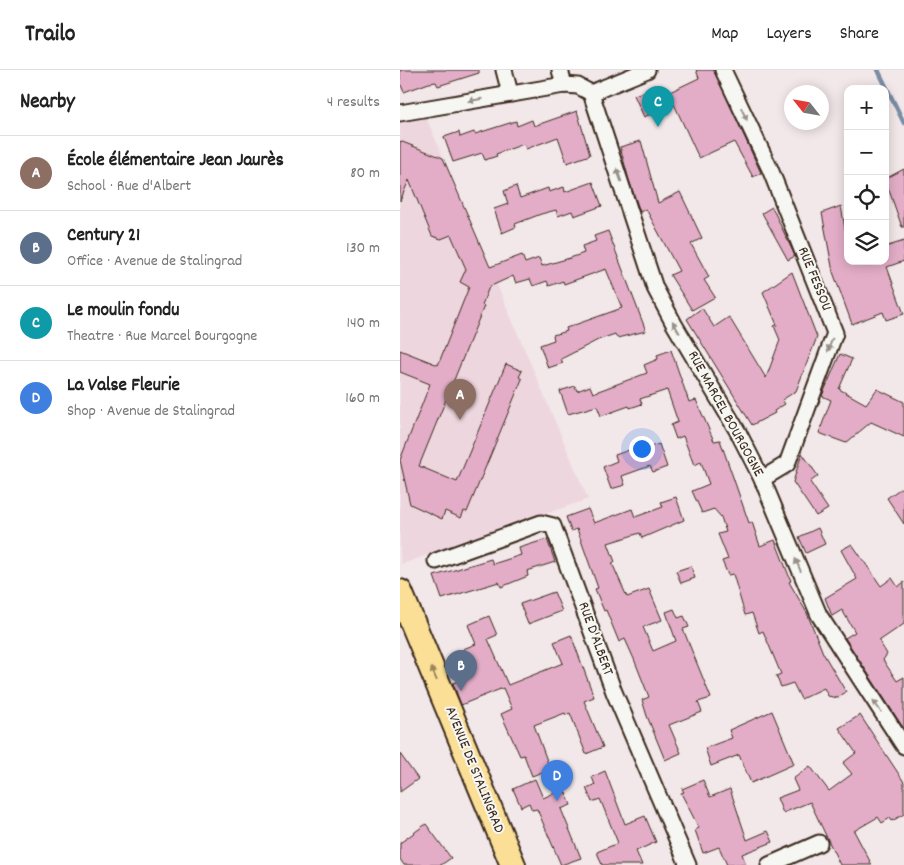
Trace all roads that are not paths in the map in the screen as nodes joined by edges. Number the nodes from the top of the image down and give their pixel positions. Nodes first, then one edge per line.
1 (504, 70) edge
2 (560, 70) edge
3 (647, 70) edge
4 (723, 70) edge
5 (564, 86) junction
6 (510, 93) junction
7 (591, 93) junction
8 (400, 113) edge
9 (762, 479) junction
10 (436, 561) dead end
11 (400, 592) edge
12 (400, 635) edge
13 (904, 746) edge
14 (820, 843) dead end
15 (497, 865) edge
16 (513, 865) edge
17 (688, 865) edge
18 (769, 865) edge

1 - 6 street
2 - 5 street
3 - 7 street
4 -> 9 street, RUE FESSOU
5 - 6 street
5 - 7 street
6 -> 8 street
9 -> 7 street, RUE MARCEL BOURGOGNE
13 -> 9 street, RUE MARCEL BOURGOGNE
10 - 17 street, RUE D'ALBERT
16 -> 11 main road, AVENUE DE STALINGRAD
12 - 15 main road, AVENUE DE STALINGRAD
14 - 18 street

